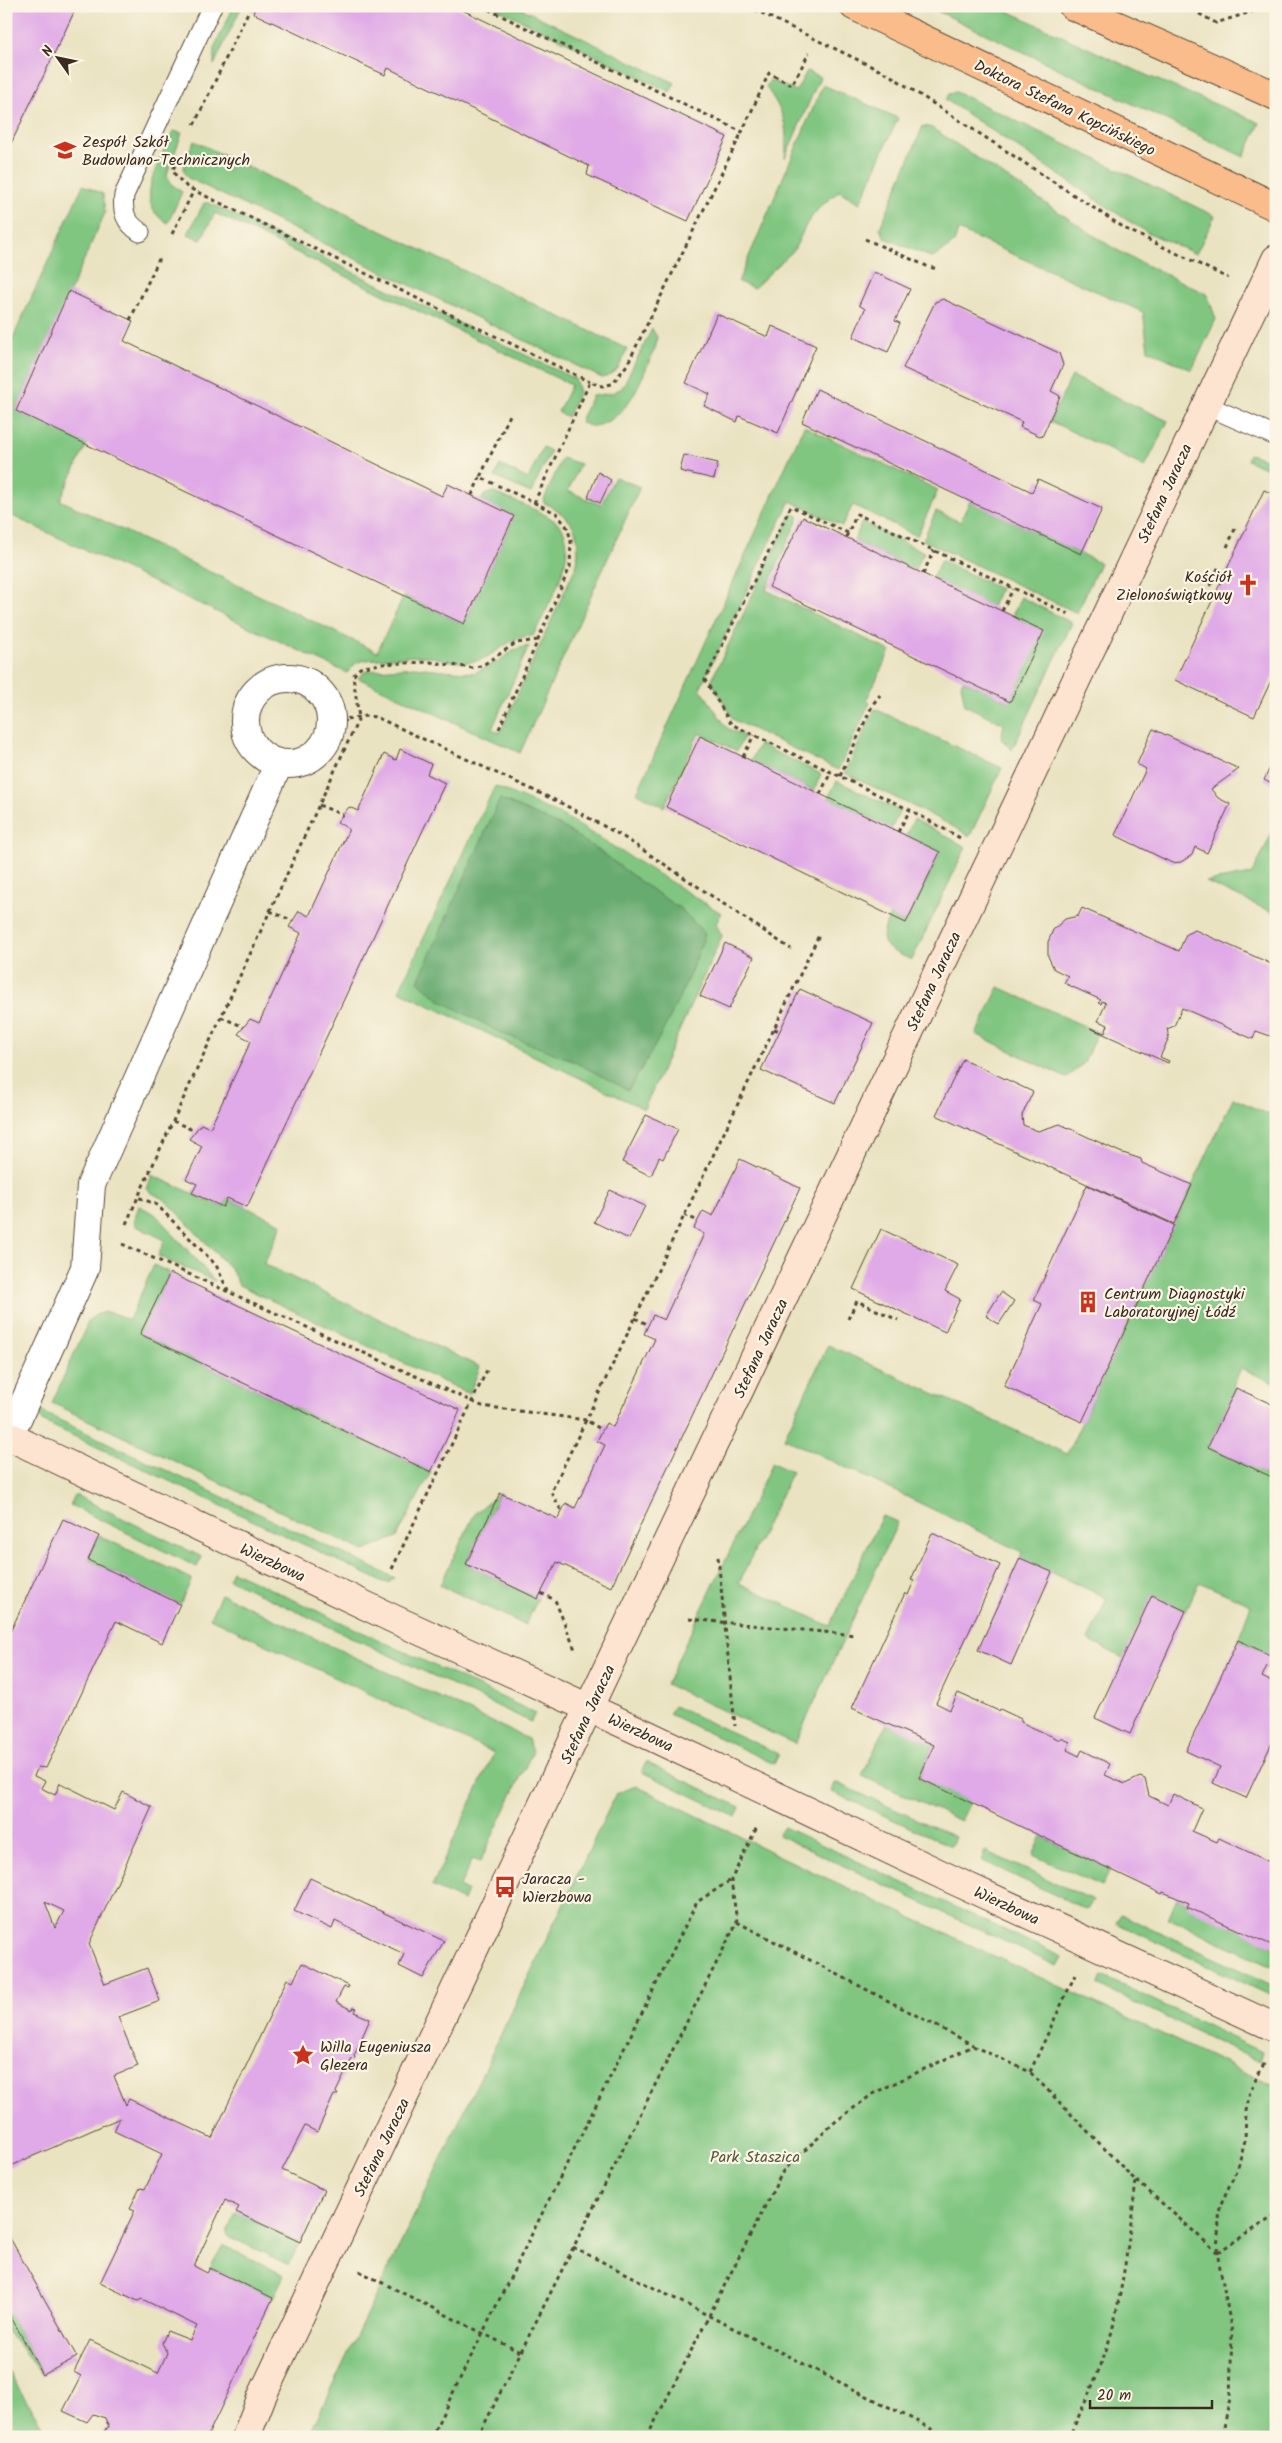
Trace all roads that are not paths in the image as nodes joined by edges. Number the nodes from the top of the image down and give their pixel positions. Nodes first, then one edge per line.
1 (212, 6) edge
2 (854, 6) edge
3 (1073, 6) edge
4 (1276, 96) edge
5 (1276, 207) edge
6 (140, 232) dead end
7 (1276, 259) edge
8 (1205, 405) junction
9 (1276, 436) edge
10 (279, 763) junction
11 (8, 1436) edge
12 (590, 1709) junction
13 (1276, 2028) edge
14 (246, 2437) edge

1 - 6 lane
2 - 5 main road, Doktora Stefana Kopcińskiego
3 - 4 main road
7 - 8 street, Stefana Jaracza
8 - 9 lane
8 - 12 street, Stefana Jaracza
10 - 10 street
10 - 11 street
11 - 12 street, Wierzbowa
12 - 13 street, Wierzbowa
12 - 14 street, Stefana Jaracza

